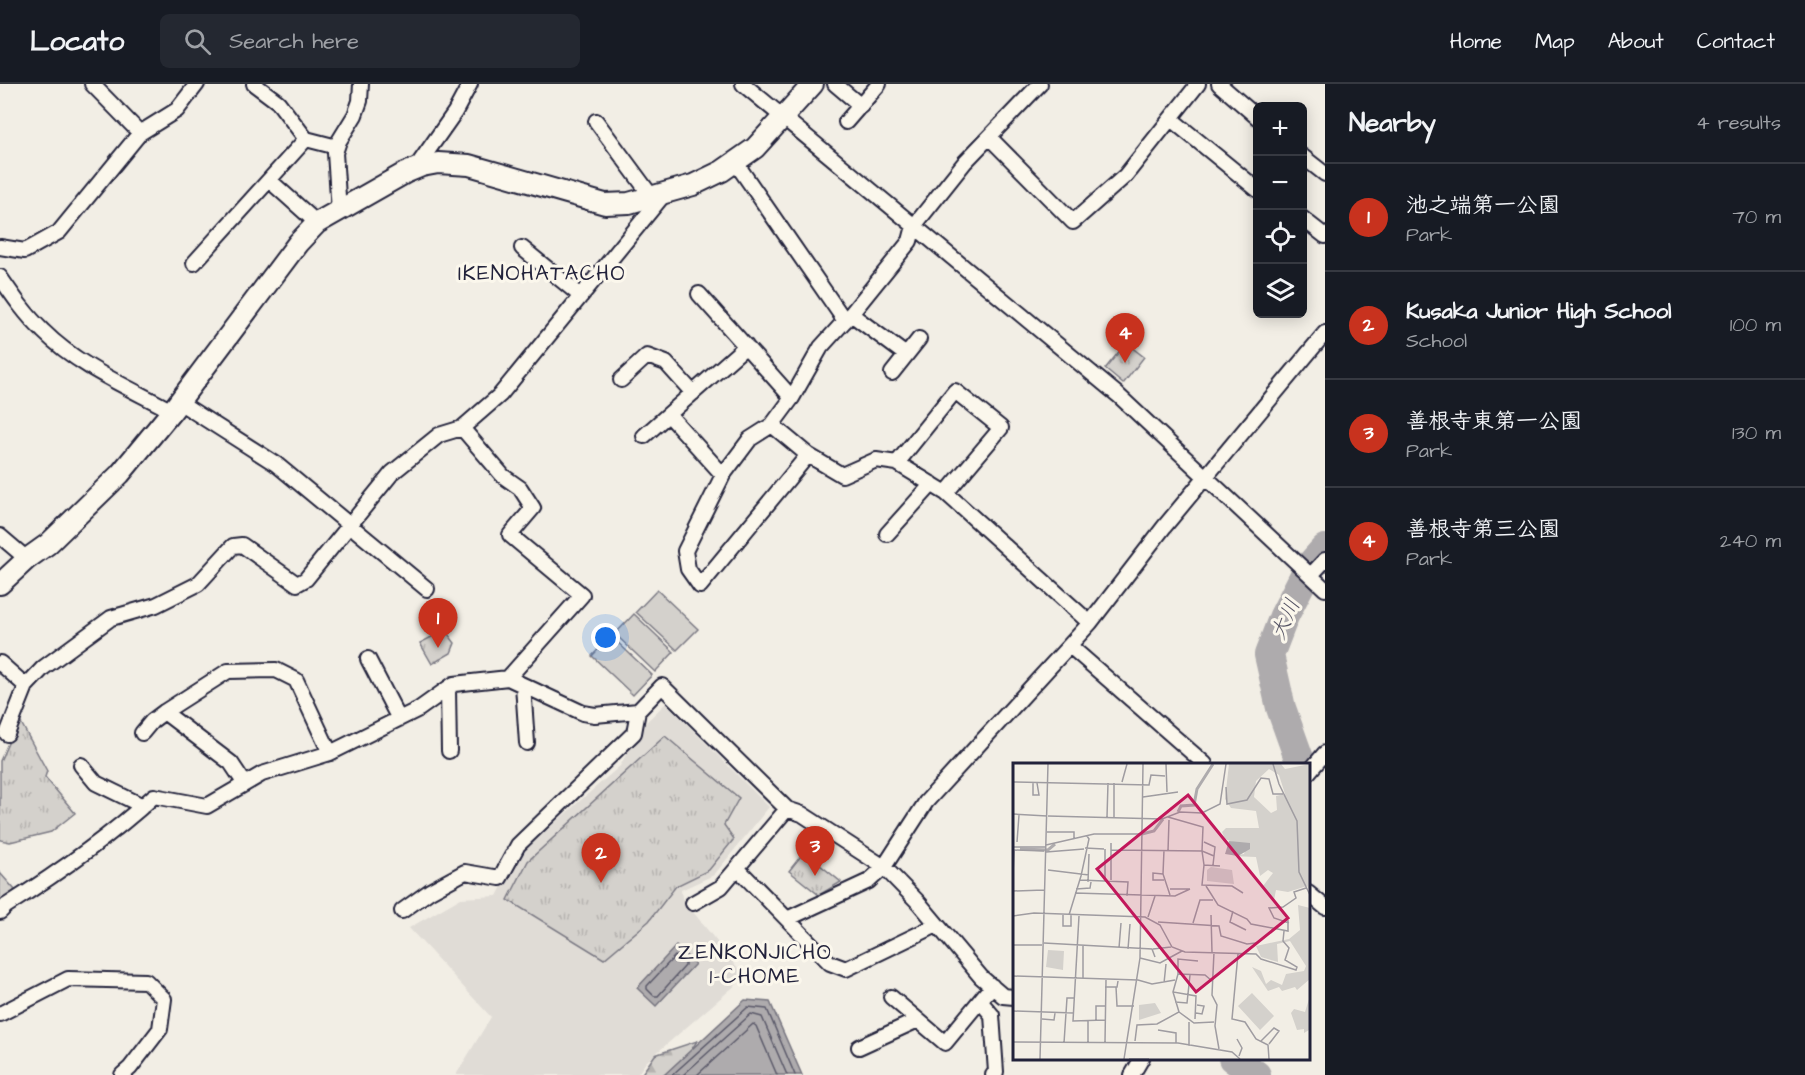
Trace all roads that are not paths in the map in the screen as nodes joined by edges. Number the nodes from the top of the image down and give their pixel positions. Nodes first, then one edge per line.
1 (92, 84) edge
2 (197, 84) edge
3 (254, 84) edge
4 (361, 84) edge
5 (470, 84) edge
6 (743, 84) edge
7 (813, 84) edge
8 (835, 84) edge
9 (879, 84) edge
10 (1040, 84) edge
11 (1198, 84) edge
12 (1219, 84) edge
13 (861, 106) junction
14 (1253, 114) edge
15 (784, 118) junction
16 (1171, 119) junction
17 (596, 121) dead end
18 (846, 122) dead end
19 (140, 134) junction
20 (989, 137) junction
21 (306, 139) junction
22 (337, 147) junction
23 (1307, 160) edge
24 (736, 163) junction
25 (415, 169) junction
26 (1325, 174) edge
27 (268, 180) junction
28 (1253, 182) edge
29 (658, 195) junction
30 (339, 211) junction
31 (317, 223) junction
32 (1307, 223) edge
33 (914, 226) junction
34 (1325, 236) edge
35 (0, 247) edge
36 (522, 248) dead end
37 (194, 263) dead end
38 (0, 277) edge
39 (699, 294) dead end
40 (581, 296) junction
41 (848, 317) junction
42 (1325, 333) edge
43 (919, 339) dead end
44 (746, 346) junction
45 (906, 356) junction
46 (892, 373) dead end
47 (621, 380) dead end
48 (693, 393) junction
49 (792, 398) junction
50 (175, 407) junction
51 (669, 415) junction
52 (771, 425) junction
53 (462, 428) junction
54 (644, 436) dead end
55 (808, 455) junction
56 (897, 463) junction
57 (723, 475) junction
58 (1207, 477) junction
59 (932, 484) junction
60 (946, 493) junction
61 (349, 525) junction
62 (886, 534) dead end
63 (0, 536) edge
64 (27, 559) junction
65 (1325, 560) edge
66 (1308, 572) junction
67 (0, 584) edge
68 (427, 589) dead end
69 (1325, 589) edge
70 (1090, 623) junction
71 (1070, 646) junction
72 (368, 659) dead end
73 (0, 663) edge
74 (508, 678) junction
75 (523, 685) junction
76 (26, 686) junction
77 (448, 689) junction
78 (638, 711) junction
79 (164, 712) junction
80 (399, 719) junction
81 (142, 733) dead end
82 (7, 734) dead end
83 (527, 743) dead end
84 (449, 751) dead end
85 (330, 753) junction
86 (1325, 753) edge
87 (1204, 763) edge
88 (81, 765) dead end
89 (1310, 771) edge
90 (245, 784) junction
91 (143, 806) junction
92 (787, 809) junction
93 (884, 867) junction
94 (737, 868) junction
95 (1310, 895) edge
96 (693, 903) dead end
97 (1325, 907) edge
98 (402, 911) dead end
99 (0, 912) edge
100 (787, 918) junction
101 (938, 925) junction
102 (992, 986) junction
103 (891, 997) dead end
104 (1013, 997) edge
105 (980, 1001) junction
106 (0, 1014) edge
107 (918, 1020) junction
108 (859, 1047) dead end
109 (1141, 1060) edge
110 (122, 1075) edge
111 (993, 1075) edge
112 (1132, 1075) edge

1 - 19 street
2 - 19 street
3 - 21 street
4 - 22 street
5 - 25 street
6 - 15 street
7 - 15 street
8 - 13 street
9 - 13 street
10 - 20 street
11 - 16 street
12 - 14 street
13 - 18 street
15 - 24 street
15 - 33 street
16 - 20 street
16 - 28 street
17 - 29 street
19 - 35 street
20 - 33 street
21 - 22 street
21 - 27 street
22 - 30 street
23 - 26 street
24 - 29 street
24 - 41 street
25 - 29 street
25 - 30 street
27 - 31 street
27 - 37 street
29 - 40 street
30 - 31 street
31 - 50 street
32 - 34 street
33 - 41 street
33 - 58 street
36 - 40 street
38 - 50 street
39 - 44 street
40 - 53 street
41 - 45 street
41 - 49 street
42 - 58 street
43 - 45 street
44 - 48 street
44 - 49 street
45 - 46 street
47 - 48 street
48 - 51 street
49 - 52 street
50 - 61 street
50 - 64 street
51 - 54 street
51 - 57 street
52 - 55 street
52 - 57 street
53 - 61 street
53 - 74 street
55 - 56 street
55 - 57 street
56 - 59 street
56 - 60 street
58 - 66 street
58 - 70 street
59 - 60 street
59 - 62 street
60 - 70 street
61 - 68 street
61 - 76 street
63 - 64 street
64 - 67 street
65 - 66 street
66 - 69 street
70 - 71 street
71 - 87 street
71 - 93 street
72 - 80 street
73 - 76 street
74 - 75 street
74 - 77 street
75 - 78 street
75 - 83 street
76 - 82 street
77 - 80 street
77 - 84 street
78 - 92 street
78 - 98 street
79 - 81 street
79 - 85 street
79 - 90 street
80 - 85 street
85 - 90 street
86 - 89 street
88 - 91 street
90 - 91 street
91 - 99 street
92 - 93 street
92 - 94 street
93 - 100 street
93 - 101 street
94 - 96 street
94 - 100 street
95 - 97 street
100 - 101 street
101 - 102 street
102 - 104 street
102 - 105 street
103 - 107 street
105 - 107 street
105 - 111 street
106 - 110 street
107 - 108 street
109 - 112 street

